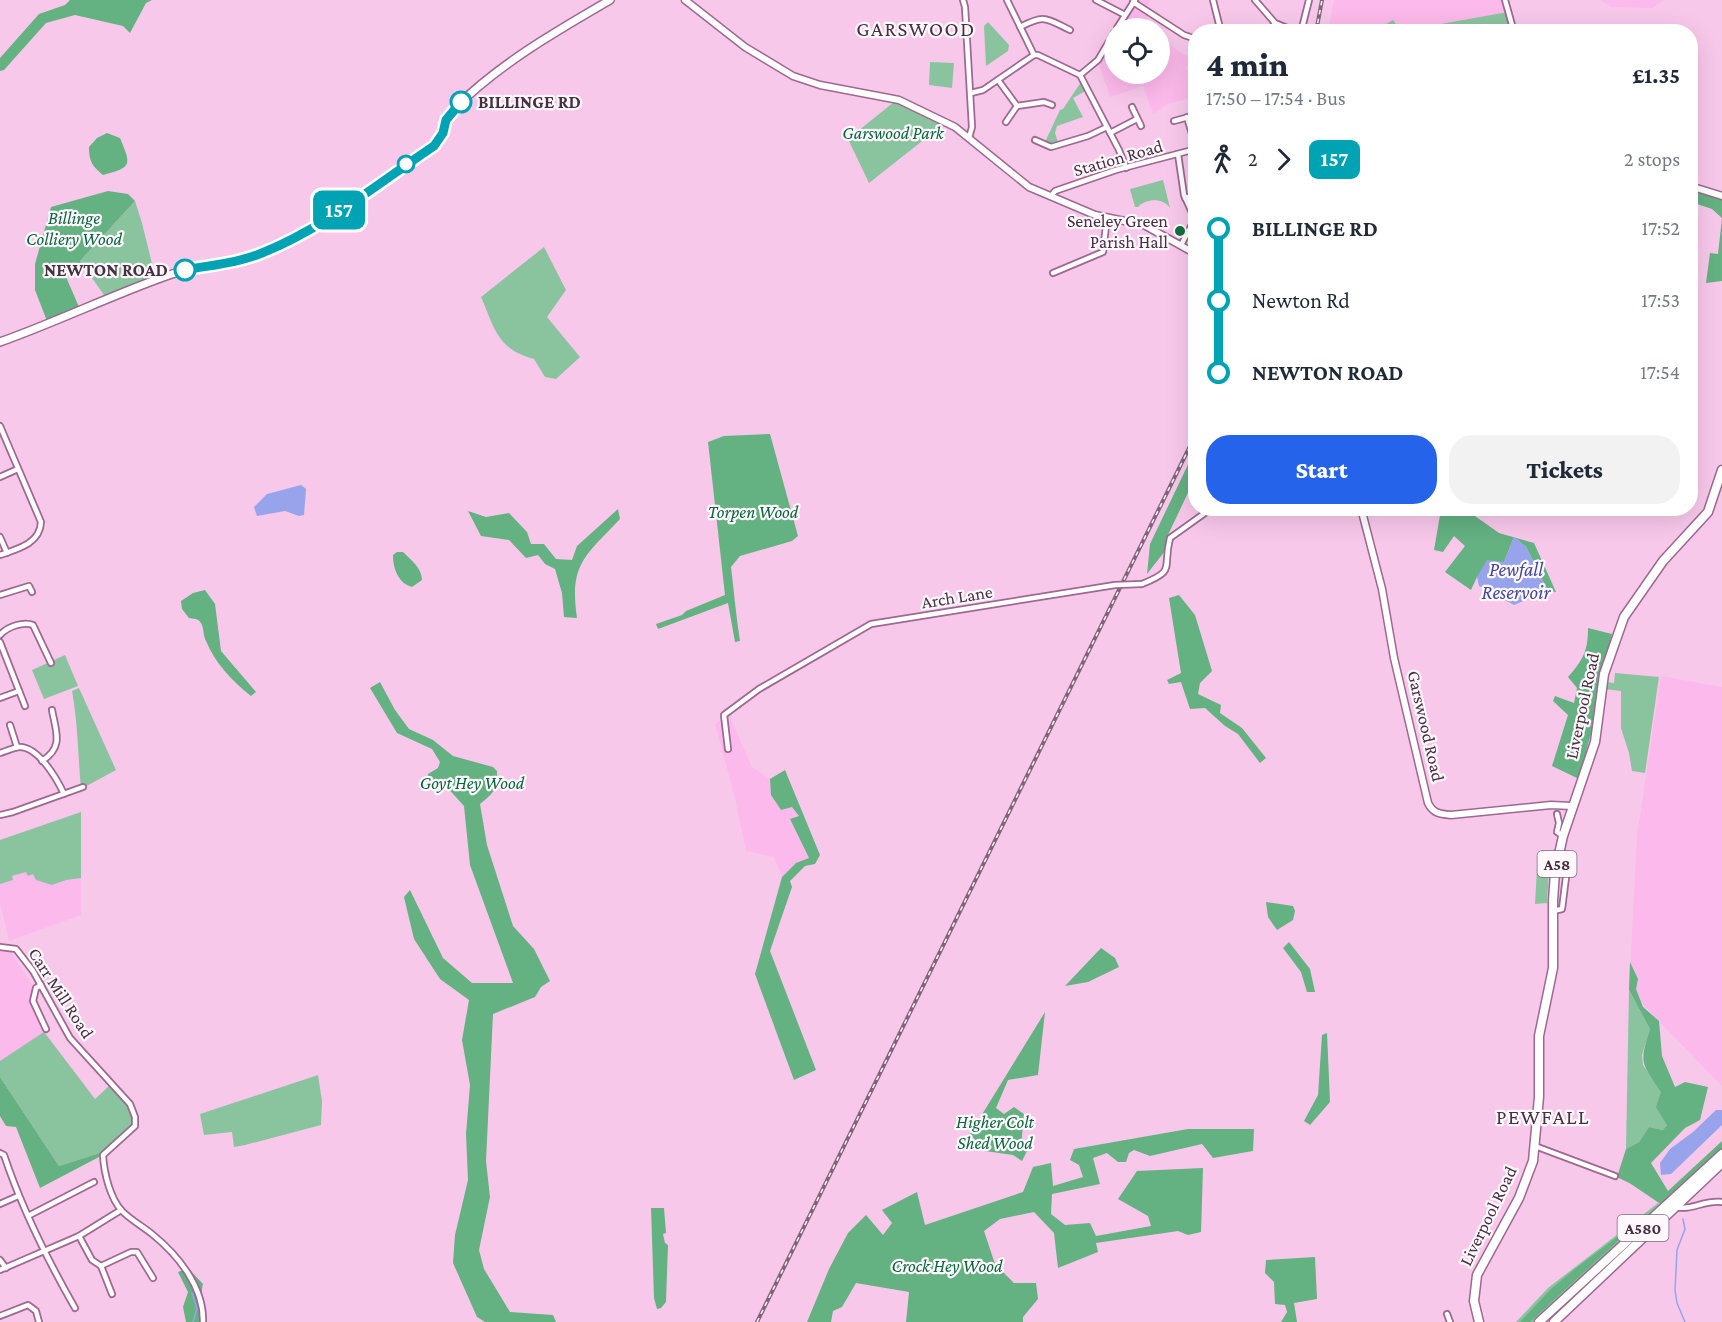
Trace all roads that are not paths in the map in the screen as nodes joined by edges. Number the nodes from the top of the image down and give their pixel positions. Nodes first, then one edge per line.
1 (610, 0) edge
2 (685, 0) edge
3 (963, 0) edge
4 (1007, 0) edge
5 (1096, 0) edge
6 (1213, 0) edge
7 (1255, 0) edge
8 (1309, 0) edge
9 (1505, 0) edge
10 (1134, 1) edge
11 (1125, 15) junction
12 (1123, 18) edge
13 (1275, 23) edge
14 (1219, 24) edge
15 (1302, 24) edge
16 (1512, 24) edge
17 (1020, 27) junction
18 (1071, 31) dead end
19 (1188, 36) edge
20 (1104, 50) edge
21 (1034, 55) junction
22 (1080, 75) junction
23 (998, 80) junction
24 (971, 93) junction
25 (1052, 105) dead end
26 (1017, 106) junction
27 (1132, 107) dead end
28 (1187, 117) joint
29 (1137, 119) junction
30 (1188, 120) edge
31 (1174, 121) dead end
32 (1006, 122) dead end
33 (1141, 126) dead end
34 (1107, 127) junction
35 (1110, 133) junction
36 (969, 138) junction
37 (1035, 140) dead end
38 (1051, 147) junction
39 (1057, 150) dead end
40 (1188, 151) edge
41 (1178, 154) junction
42 (1125, 168) junction
43 (1698, 188) edge
44 (1051, 196) junction
45 (1722, 196) edge
46 (1188, 197) edge
47 (1185, 198) junction
48 (1188, 204) edge
49 (1107, 218) junction
50 (1188, 232) edge
51 (1181, 245) junction
52 (1188, 249) edge
53 (1053, 273) dead end
54 (0, 342) edge
55 (0, 426) edge
56 (18, 470) junction
57 (1722, 470) edge
58 (0, 477) edge
59 (1201, 516) edge
60 (1363, 516) edge
61 (0, 537) edge
62 (7, 553) junction
63 (0, 555) edge
64 (32, 592) dead end
65 (0, 595) edge
66 (0, 635) edge
67 (0, 642) edge
68 (51, 663) dead end
69 (19, 690) junction
70 (0, 698) edge
71 (25, 706) dead end
72 (52, 710) dead end
73 (10, 725) dead end
74 (17, 747) junction
75 (728, 749) dead end
76 (0, 753) edge
77 (42, 761) junction
78 (83, 787) dead end
79 (64, 794) junction
80 (1572, 806) junction
81 (0, 815) edge
82 (1556, 816) dead end
83 (1563, 836) junction
84 (0, 948) edge
85 (41, 985) junction
86 (46, 1029) dead end
87 (1535, 1146) junction
88 (0, 1153) edge
89 (1722, 1154) edge
90 (1722, 1163) edge
91 (1615, 1176) dead end
92 (94, 1182) dead end
93 (18, 1197) junction
94 (1722, 1202) edge
95 (0, 1204) edge
96 (1671, 1208) junction
97 (121, 1210) junction
98 (28, 1216) junction
99 (79, 1236) junction
100 (45, 1254) junction
101 (0, 1260) edge
102 (100, 1266) junction
103 (3, 1269) edge
104 (153, 1278) dead end
105 (112, 1294) dead end
106 (75, 1308) dead end
107 (1447, 1314) dead end
108 (0, 1316) edge
109 (1554, 1320) edge
110 (39, 1322) edge
111 (202, 1322) edge
112 (1450, 1322) edge
113 (1479, 1322) edge
114 (1539, 1322) edge

1 - 54 main road
2 - 36 street
3 - 24 street
4 - 17 street
5 - 11 street
6 - 14 street
7 - 13 street
8 - 15 street
9 - 16 street
10 - 11 street
10 - 19 street
11 - 12 street
17 - 18 street
17 - 21 street
20 - 22 street
21 - 22 street
21 - 23 street
22 - 34 street
23 - 24 street
23 - 26 street
24 - 36 street
25 - 26 street
26 - 32 street
27 - 29 street
28 - 30 street
28 - 31 street
29 - 33 street
29 - 35 street
34 - 35 street
34 - 38 street
35 - 42 street
36 - 44 street
37 - 38 street
38 - 39 street
40 - 41 street, Station Road
41 - 42 street, Station Road
41 - 47 street
42 - 44 street, Station Road
43 - 45 street
44 - 49 street
46 - 47 street
47 - 48 street
49 - 51 street
49 - 53 street
50 - 51 street
51 - 52 street
55 - 56 street
56 - 58 street
56 - 62 street
57 - 80 highway, Liverpool Road / A58
59 - 75 street, Arch Lane, bridge
60 - 80 street, Garswood Road
61 - 62 street
62 - 63 street
64 - 65 street
66 - 68 street
67 - 69 street
69 - 70 street
69 - 71 street
72 - 77 street
73 - 74 street
74 - 76 street
74 - 77 street
77 - 79 street
78 - 79 street
79 - 81 street
80 - 83 highway, Liverpool Road / A58
82 - 83 street, Liverpool Road
83 - 87 highway, Liverpool Road / A58
84 - 85 street, Carr Mill Road
85 - 86 street
85 - 97 street, Carr Mill Road
87 - 91 street
87 - 113 highway, Liverpool Road / A58
88 - 93 street
89 - 96 highway, A580
90 - 96 highway, A580
92 - 98 street
93 - 95 street
93 - 98 street
94 - 96 street
96 - 109 highway, A580
96 - 114 highway, A580
97 - 99 street
97 - 111 street, Carr Mill Road
98 - 100 street
99 - 100 street
99 - 102 street
100 - 103 street
100 - 106 street
101 - 103 street
102 - 104 street
102 - 105 street
107 - 112 street
108 - 110 street

